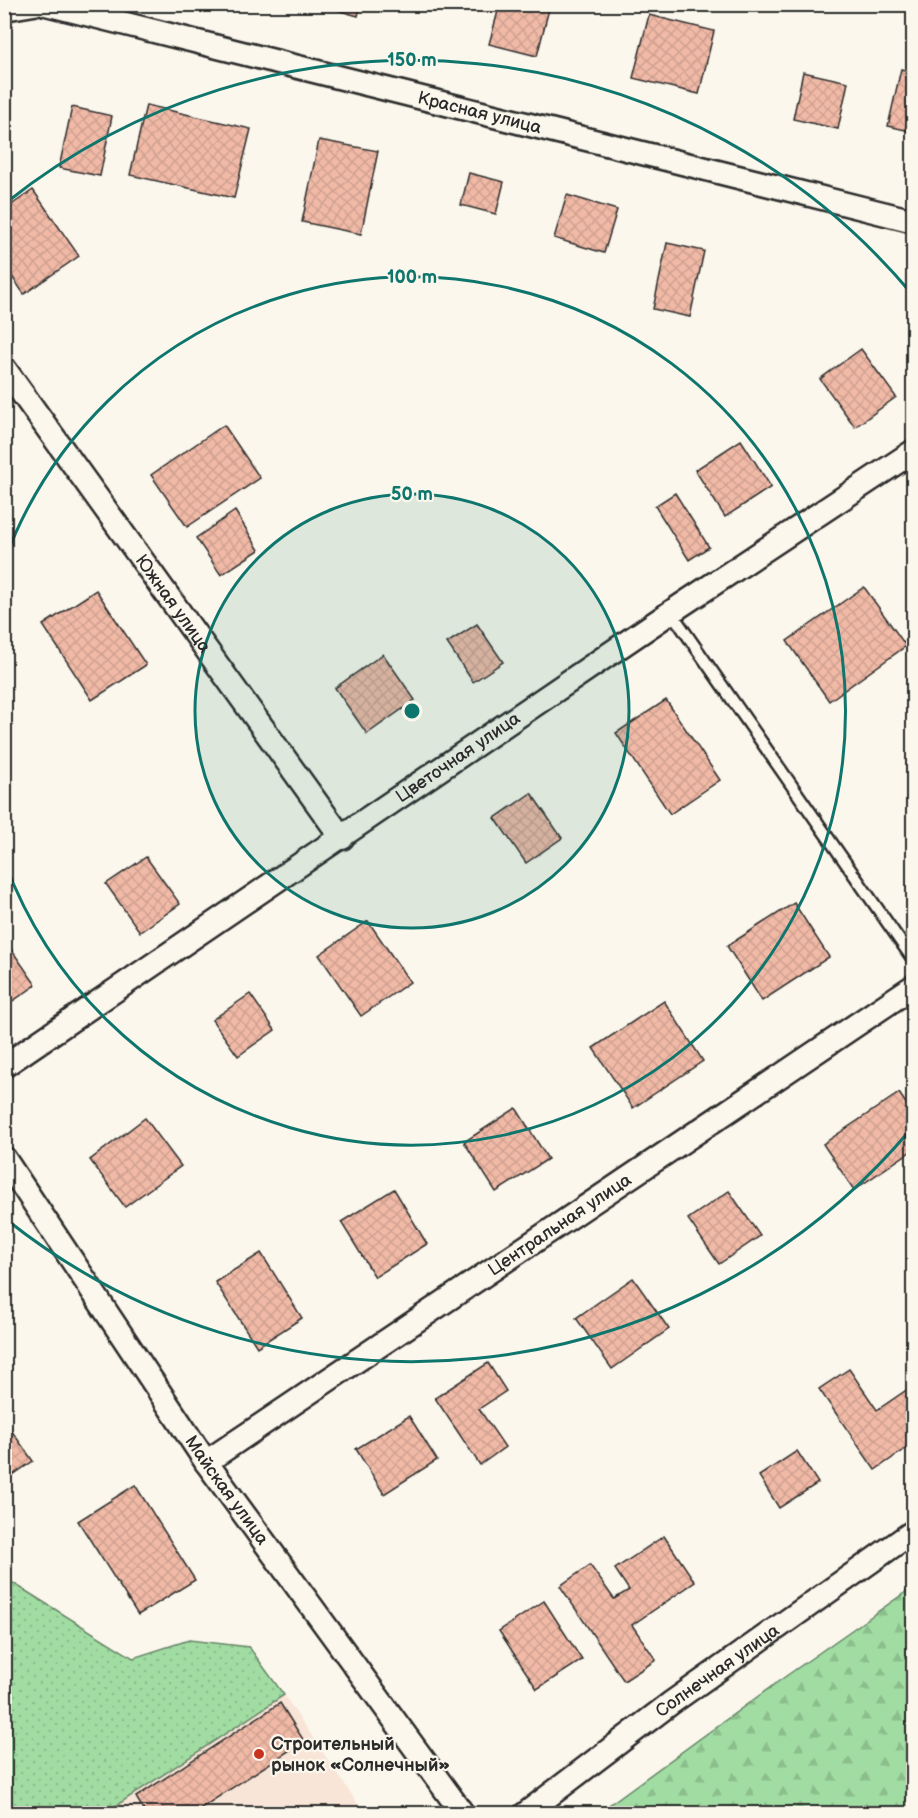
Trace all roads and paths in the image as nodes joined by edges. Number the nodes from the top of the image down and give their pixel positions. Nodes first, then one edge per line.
1 (34, 4) edge
2 (46, 4) edge
3 (4, 9) edge
4 (914, 221) edge
5 (4, 368) edge
6 (914, 452) edge
7 (670, 612) junction
8 (342, 838) junction
9 (914, 961) edge
10 (914, 986) edge
11 (4, 1066) edge
12 (4, 1158) edge
13 (206, 1462) junction
14 (914, 1531) edge
15 (463, 1814) edge
16 (525, 1814) edge

1 - 3 street
2 - 4 street, Красная улица
5 - 8 street, Южная улица
6 - 7 street, Цветочная улица
7 - 8 street, Цветочная улица
7 - 9 lane
8 - 11 street, Цветочная улица
10 - 13 street, Центральная улица
12 - 13 street, Майская улица
13 - 15 street, Майская улица
14 - 16 street, Солнечная улица

